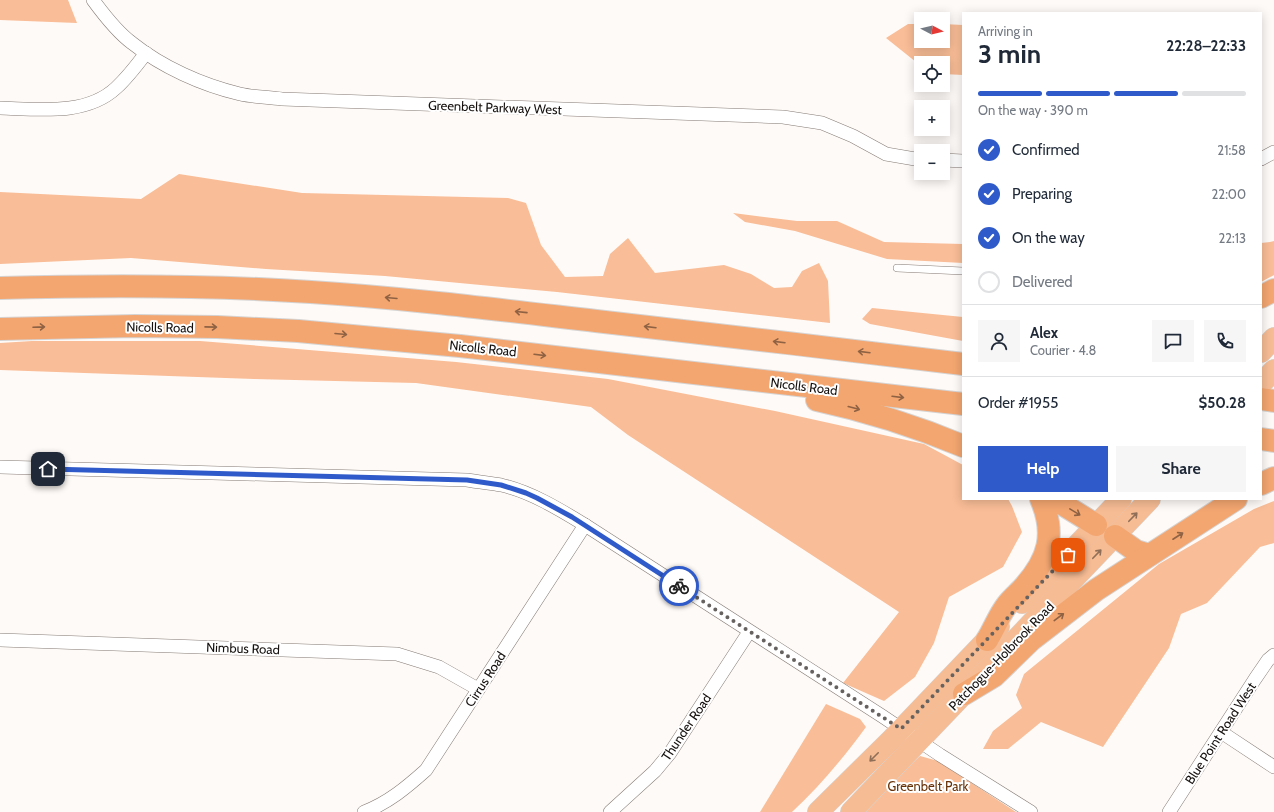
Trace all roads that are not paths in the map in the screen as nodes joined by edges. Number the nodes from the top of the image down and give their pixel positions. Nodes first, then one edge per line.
1 (93, 0) edge
2 (146, 53) junction
3 (0, 108) edge
4 (1274, 152) edge
5 (1262, 158) edge
6 (914, 159) edge
7 (950, 160) edge
8 (962, 161) edge
9 (897, 268) dead end
10 (962, 271) edge
11 (0, 288) edge
12 (1274, 290) edge
13 (1262, 296) edge
14 (0, 329) edge
15 (1274, 338) edge
16 (1262, 351) edge
17 (962, 355) edge
18 (903, 357) junction
19 (962, 364) edge
20 (637, 366) junction
21 (1274, 370) edge
22 (1262, 383) edge
23 (1262, 399) edge
24 (1274, 401) edge
25 (962, 404) edge
26 (1262, 439) edge
27 (1274, 441) edge
28 (962, 446) edge
29 (0, 467) edge
30 (1274, 478) edge
31 (1262, 484) edge
32 (1041, 500) edge
33 (1056, 500) edge
34 (1120, 500) edge
35 (1149, 500) edge
36 (1234, 500) edge
37 (585, 525) junction
38 (1096, 525) junction
39 (1115, 536) junction
40 (1149, 555) junction
41 (749, 632) junction
42 (0, 640) edge
43 (987, 640) junction
44 (1274, 655) edge
45 (478, 689) junction
46 (964, 694) junction
47 (901, 729) junction
48 (1221, 732) junction
49 (919, 741) junction
50 (1274, 767) edge
51 (364, 812) edge
52 (610, 812) edge
53 (818, 812) edge
54 (851, 812) edge
55 (1031, 812) edge
56 (1169, 812) edge

1 - 2 street, Greenbelt Parkway West
2 - 3 street
2 - 6 street, Greenbelt Parkway West
4 - 5 street
7 - 8 street
9 - 10 lane
18 -> 11 highway
12 - 13 highway
14 -> 20 highway, Nicolls Road
15 - 16 main road
17 - 18 highway
18 - 19 highway
20 -> 25 highway, Nicolls Road
20 -> 28 highway
21 - 22 main road
23 - 24 highway
26 - 27 highway
29 - 37 street
30 - 31 highway
32 - 43 highway
33 -> 38 highway
34 - 38 main road, Patchogue-Holbrook Road
39 -> 35 main road, Patchogue-Holbrook Road
40 -> 36 highway
37 - 41 street
37 - 45 street, Cirrus Road
38 - 39 main road
38 - 43 main road, Patchogue-Holbrook Road
39 - 40 highway
46 -> 39 main road, Patchogue-Holbrook Road
46 -> 40 highway
41 - 47 street
41 - 52 street, Thunder Road
42 - 45 street, Nimbus Road
43 - 47 main road, Patchogue-Holbrook Road
44 - 48 street, Blue Point Road West
45 - 51 street, Cirrus Road
46 - 49 main road, Patchogue-Holbrook Road
47 - 49 street
47 -> 53 main road, Patchogue-Holbrook Road
48 - 50 street
48 - 56 street, Blue Point Road West
49 - 54 main road, Patchogue-Holbrook Road
49 - 55 street

